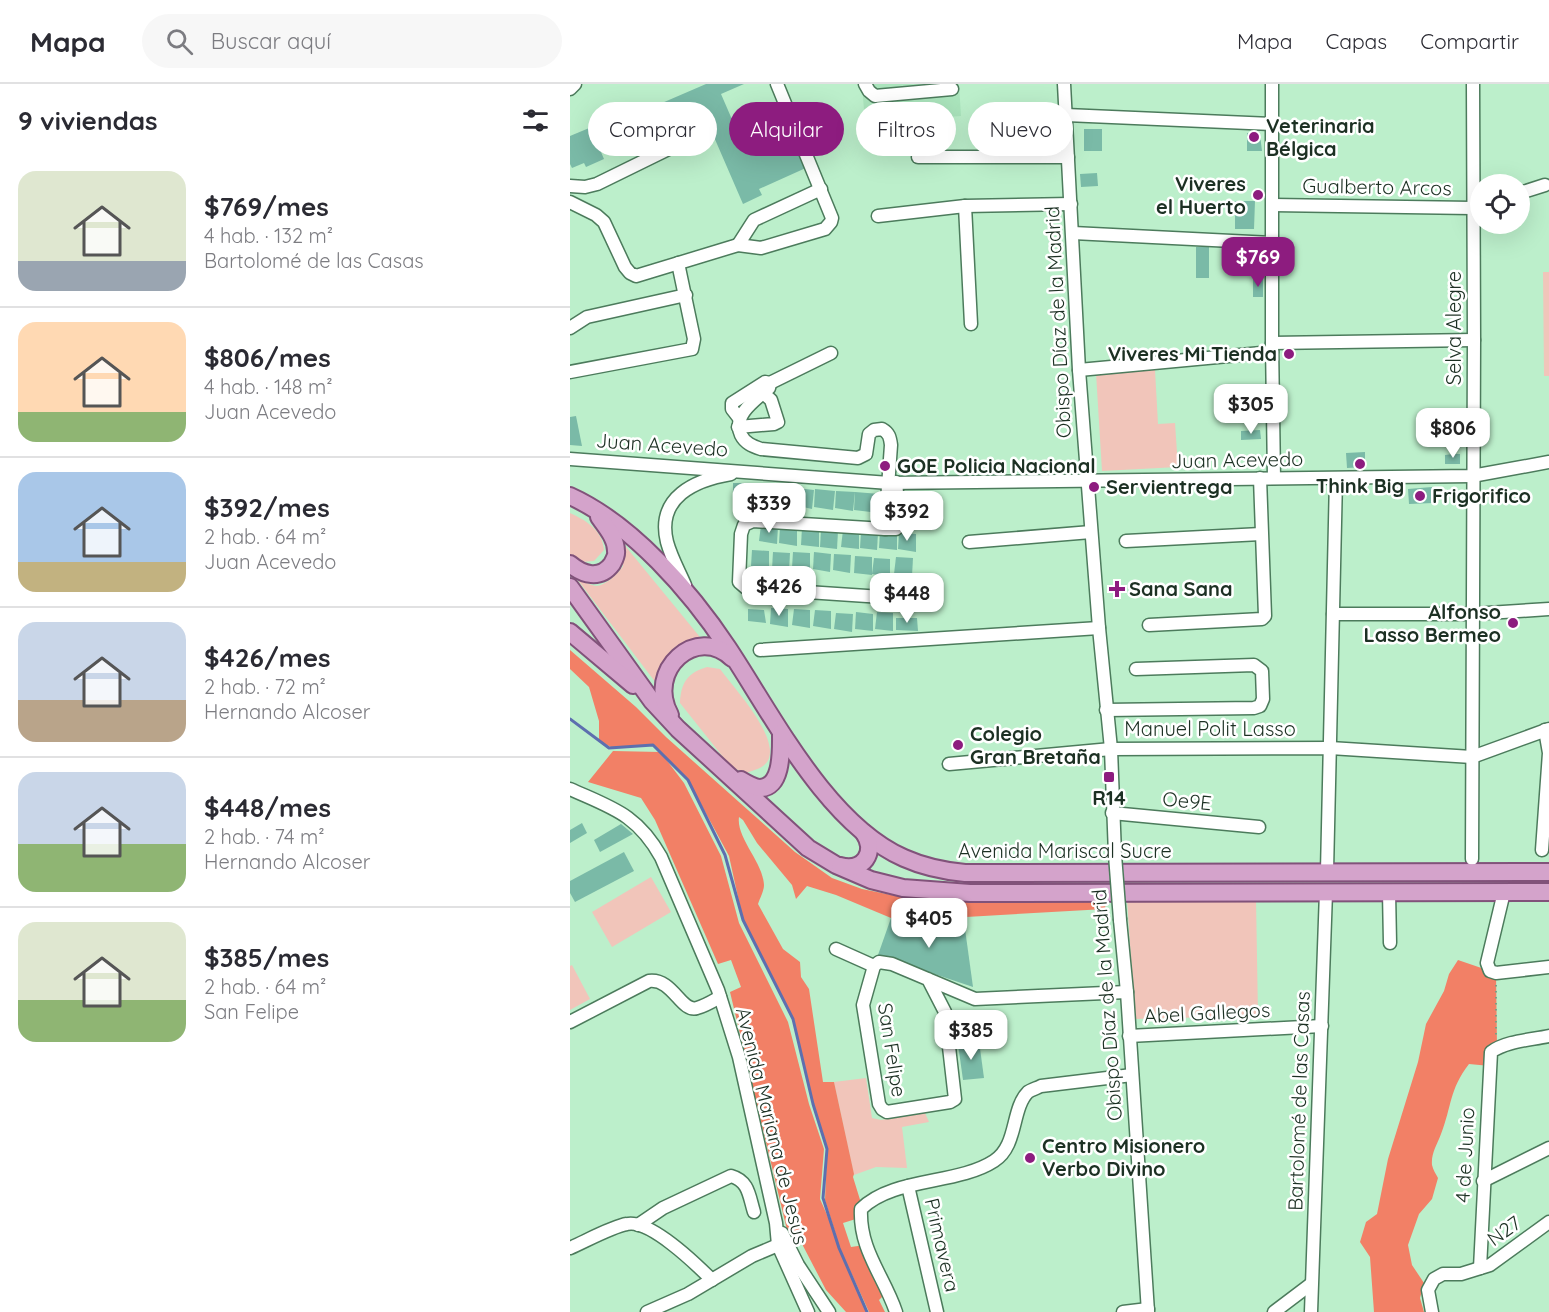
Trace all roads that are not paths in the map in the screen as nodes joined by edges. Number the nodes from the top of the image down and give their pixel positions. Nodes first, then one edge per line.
1 (575, 84) edge
2 (777, 84) edge
3 (866, 84) edge
4 (1064, 84) edge
5 (1272, 84) edge
6 (1473, 84) edge
7 (570, 89) edge
8 (952, 89) dead end
9 (1065, 102) edge
10 (1073, 115) edge
11 (1272, 124) junction
12 (654, 156) edge
13 (1068, 156) joint
14 (918, 157) dead end
15 (1475, 174) edge
16 (1545, 185) dead end
17 (570, 186) edge
18 (821, 189) junction
19 (1530, 190) edge
20 (570, 202) edge
21 (1071, 204) junction
22 (1273, 205) junction
23 (965, 206) junction
24 (1470, 207) edge
25 (878, 216) dead end
26 (1073, 233) junction
27 (1476, 234) edge
28 (1272, 243) junction
29 (738, 245) junction
30 (678, 264) junction
31 (686, 295) junction
32 (971, 324) dead end
33 (570, 328) edge
34 (1474, 340) junction
35 (1272, 348) junction
36 (831, 353) dead end
37 (1078, 370) junction
38 (570, 372) edge
39 (766, 388) junction
40 (738, 423) junction
41 (570, 459) edge
42 (1549, 462) edge
43 (751, 471) junction
44 (1473, 476) junction
45 (1260, 478) junction
46 (1274, 478) junction
47 (1336, 479) junction
48 (893, 482) junction
49 (1087, 482) junction
50 (570, 496) edge
51 (590, 505) junction
52 (1091, 532) junction
53 (1261, 534) junction
54 (1126, 541) dead end
55 (969, 542) dead end
56 (570, 564) edge
57 (570, 587) edge
58 (689, 594) junction
59 (912, 599) dead end
60 (1549, 609) edge
61 (1333, 614) junction
62 (1472, 614) junction
63 (1149, 625) dead end
64 (1099, 628) junction
65 (570, 632) edge
66 (759, 650) dead end
67 (741, 668) junction
68 (1136, 669) dead end
69 (652, 701) junction
70 (1106, 710) junction
71 (678, 729) junction
72 (1547, 729) edge
73 (782, 733) junction
74 (1330, 748) junction
75 (1111, 749) junction
76 (1472, 757) junction
77 (949, 764) dead end
78 (729, 775) junction
79 (570, 789) edge
80 (1112, 813) junction
81 (1259, 828) dead end
82 (864, 833) junction
83 (1544, 848) edge
84 (1472, 859) dead end
85 (836, 865) junction
86 (1327, 872) junction
87 (1549, 872) edge
88 (1326, 892) junction
89 (1389, 892) junction
90 (1504, 892) junction
91 (1549, 892) edge
92 (1390, 943) dead end
93 (836, 949) dead end
94 (874, 966) junction
95 (1549, 967) edge
96 (928, 980) junction
97 (1126, 992) junction
98 (720, 997) junction
99 (570, 1022) edge
100 (1322, 1026) junction
101 (1129, 1036) junction
102 (1549, 1036) edge
103 (1132, 1075) junction
104 (1549, 1148) edge
105 (1483, 1181) junction
106 (908, 1186) junction
107 (754, 1212) dead end
108 (776, 1222) junction
109 (1549, 1222) edge
110 (638, 1225) junction
111 (778, 1245) junction
112 (570, 1248) edge
113 (1480, 1268) junction
114 (712, 1280) junction
115 (1311, 1284) junction
116 (1148, 1311) edge
117 (647, 1312) edge
118 (808, 1312) edge
119 (829, 1312) edge
120 (896, 1312) edge
121 (937, 1312) edge
122 (1123, 1312) edge
123 (1274, 1312) edge
124 (1311, 1312) edge
125 (1432, 1312) edge

1 - 7 street
2 - 18 street
3 - 8 street
4 - 9 street, Obispo Díaz de la Madrid
5 - 11 street
6 - 15 street, Selva Alegre
10 - 11 street
11 - 22 street
12 - 17 street
13 - 14 street
13 - 21 street, Obispo Díaz de la Madrid
16 - 19 street
18 - 29 street
18 - 29 street
20 - 30 street
21 - 23 street
21 - 26 street, Obispo Díaz de la Madrid
22 - 24 street, Gualberto Arcos
22 - 28 street
23 - 25 street
23 - 32 street
26 - 28 street
26 - 37 street, Obispo Díaz de la Madrid
27 - 34 street, Selva Alegre
28 - 35 street
29 - 30 street
30 - 31 street
31 - 33 street
31 - 38 street
34 - 35 street
34 - 44 street, Selva Alegre
35 - 37 street
35 - 46 street
36 - 39 street
37 - 49 street, Obispo Díaz de la Madrid
39 - 40 street
39 - 40 street
40 - 48 street
41 - 43 street, Juan Acevedo
42 - 44 street, Juan Acevedo
43 - 48 street, Juan Acevedo
43 - 58 street, Juan Acevedo
44 - 47 street, Juan Acevedo
44 - 62 street, Selva Alegre
45 - 46 street, Juan Acevedo
45 - 49 street, Juan Acevedo
45 - 53 street
46 - 47 street, Juan Acevedo
47 - 61 street
48 - 49 street, Juan Acevedo
48 - 59 street
49 - 52 street, Obispo Díaz de la Madrid
50 - 51 main road, Avenida Mariscal Sucre
51 - 56 main road
51 - 58 main road, Avenida Mariscal Sucre
52 - 55 street
52 - 64 street, Obispo Díaz de la Madrid
53 - 54 street
53 - 63 street
57 - 69 main road, Avenida Mariscal Sucre
58 - 67 main road, Avenida Mariscal Sucre
60 - 62 street
61 - 62 street
61 - 74 street
62 - 76 street, Selva Alegre
64 - 66 street
64 - 70 street, Obispo Díaz de la Madrid
65 - 69 main road
67 - 71 main road
67 - 73 main road, Avenida Mariscal Sucre
68 - 70 street
69 - 71 main road, Avenida Mariscal Sucre
70 - 75 street, Obispo Díaz de la Madrid
71 - 78 main road, Avenida Mariscal Sucre
72 - 76 street
72 - 83 street
73 - 78 main road
73 - 82 main road, Avenida Mariscal Sucre
74 - 75 street, Manuel Polit Lasso
74 - 76 street, Manuel Polit Lasso
74 - 86 street
75 - 77 street, Manuel Polit Lasso
75 - 80 street, Obispo Díaz de la Madrid
76 - 84 street, Selva Alegre
78 - 85 main road, Avenida Mariscal Sucre
79 - 98 street, Avenida Mariana de Jesús
80 - 81 street, Oe9E
80 - 97 street, Obispo Díaz de la Madrid, bridge
82 - 85 main road
82 - 86 main road, Avenida Mariscal Sucre
85 - 88 main road, Avenida Mariscal Sucre
86 - 87 main road, Avenida Mariscal Sucre
88 - 89 main road, Avenida Mariscal Sucre
88 - 100 street, Bartolomé de las Casas
89 - 90 main road, Avenida Mariscal Sucre
89 - 92 street
90 - 91 main road, Avenida Mariscal Sucre
90 - 95 street
93 - 94 street
94 - 96 street
94 - 96 street, San Felipe
96 - 97 street
97 - 101 street, Obispo Díaz de la Madrid
98 - 99 street
98 - 108 street, Avenida Mariana de Jesús
100 - 101 street, Abel Gallegos
100 - 115 street, Bartolomé de las Casas
101 - 103 street, Obispo Díaz de la Madrid
102 - 105 street, 4 de Junio
103 - 106 street
103 - 116 street, Obispo Díaz de la Madrid
104 - 105 street
105 - 113 street, 4 de Junio
106 - 120 street
106 - 121 street, Primavera
107 - 110 street
108 - 111 street, Avenida Mariana de Jesús
108 - 119 street
109 - 113 street, N27
110 - 112 street
110 - 114 street
111 - 114 street
111 - 118 street, Avenida Mariana de Jesús
113 - 125 street, N27
114 - 117 street
115 - 123 street
115 - 124 street, Bartolomé de las Casas
116 - 122 street

